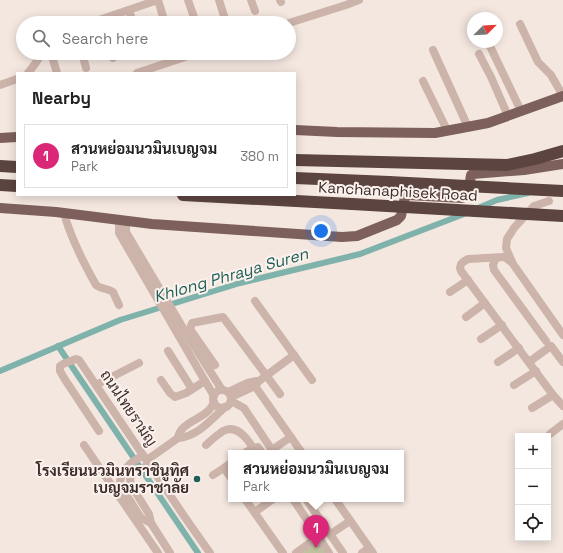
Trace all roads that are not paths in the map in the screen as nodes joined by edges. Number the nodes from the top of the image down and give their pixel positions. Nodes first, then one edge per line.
1 (188, 0) edge
2 (219, 0) edge
3 (251, 0) edge
4 (359, 0) edge
5 (129, 10) junction
6 (255, 11) dead end
7 (114, 16) edge
8 (131, 16) edge
9 (163, 16) edge
10 (194, 16) edge
11 (224, 16) edge
12 (296, 21) edge
13 (520, 24) dead end
14 (491, 48) edge
15 (433, 50) dead end
16 (479, 54) dead end
17 (38, 60) edge
18 (53, 60) edge
19 (84, 60) edge
20 (176, 60) edge
21 (86, 68) dead end
22 (29, 72) edge
23 (57, 72) edge
24 (140, 72) edge
25 (16, 79) edge
26 (423, 81) dead end
27 (0, 85) edge
28 (563, 96) edge
29 (521, 111) junction
30 (508, 116) junction
31 (468, 127) junction
32 (296, 130) edge
33 (447, 130) junction
34 (16, 137) edge
35 (0, 138) edge
36 (563, 151) edge
37 (296, 160) edge
38 (563, 164) edge
39 (0, 166) edge
40 (16, 167) edge
41 (296, 178) edge
42 (0, 185) edge
43 (16, 186) edge
44 (563, 191) edge
45 (202, 196) edge
46 (549, 201) dead end
47 (0, 208) edge
48 (64, 213) junction
49 (563, 216) edge
50 (122, 221) junction
51 (496, 258) junction
52 (512, 262) junction
53 (468, 280) junction
54 (450, 292) dead end
55 (255, 301) dead end
56 (485, 303) junction
57 (119, 306) dead end
58 (466, 317) dead end
59 (502, 325) junction
60 (563, 334) edge
61 (183, 336) junction
62 (482, 339) dead end
63 (546, 341) dead end
64 (519, 348) junction
65 (168, 351) dead end
66 (294, 355) junction
67 (498, 362) dead end
68 (530, 362) junction
69 (563, 362) edge
70 (139, 363) dead end
71 (215, 365) dead end
72 (536, 371) junction
73 (266, 376) junction
74 (161, 380) dead end
75 (312, 380) dead end
76 (204, 381) junction
77 (257, 383) junction
78 (96, 385) junction
79 (514, 385) dead end
80 (192, 389) junction
81 (280, 394) dead end
82 (228, 395) junction
83 (553, 395) junction
84 (214, 399) junction
85 (563, 406) edge
86 (225, 408) junction
87 (532, 408) dead end
88 (563, 424) edge
89 (99, 431) dead end
90 (551, 433) edge
91 (291, 437) junction
92 (178, 438) junction
93 (84, 445) dead end
94 (206, 445) dead end
95 (253, 448) junction
96 (250, 450) edge
97 (260, 450) edge
98 (275, 450) edge
99 (300, 450) edge
100 (145, 460) junction
101 (228, 465) edge
102 (213, 475) dead end
103 (247, 502) edge
104 (269, 502) edge
105 (295, 502) edge
106 (314, 502) edge
107 (337, 502) edge
108 (255, 512) junction
109 (350, 521) junction
110 (152, 526) junction
111 (335, 531) dead end
112 (145, 534) junction
113 (318, 537) junction
114 (371, 550) edge
115 (158, 553) edge
116 (170, 553) edge
117 (210, 553) edge
118 (283, 553) edge
119 (296, 553) edge
120 (329, 553) edge
121 (343, 553) edge
122 (362, 553) edge

1 - 10 street
2 - 11 street
3 - 6 street
4 - 12 street
5 - 7 street
5 - 8 street
5 - 9 street
13 - 28 street
14 - 29 street
15 - 31 street
16 - 30 street
17 - 22 street
18 - 23 street
19 - 21 street
20 - 24 street
25 - 27 street
26 - 33 street
28 - 29 main road
29 - 30 main road
30 - 31 main road
31 - 33 main road
32 - 33 main road
34 - 35 main road
36 - 37 highway
38 - 50 main road
39 - 40 highway
41 - 44 highway, Kanchanaphisek Road, bridge
42 - 43 highway
45 - 49 highway, Kanchanaphisek Road, bridge
46 - 52 street
47 - 48 main road
48 - 50 main road
48 - 57 street
50 - 61 street
51 - 52 street
51 - 53 street
51 - 63 street
52 - 60 street
53 - 54 street
53 - 56 street
55 - 66 street
56 - 58 street
56 - 59 street
59 - 62 street
59 - 64 street
61 - 76 street
61 - 82 street
64 - 67 street
64 - 68 street
65 - 80 street
66 - 73 street
66 - 75 street
68 - 69 street
68 - 72 street
70 - 78 street
71 - 73 street
72 - 79 street
72 - 83 street
73 - 77 street
73 - 81 street
74 - 80 street
76 - 80 street
76 - 84 street
77 - 82 street
77 - 91 street
78 - 89 street, ถนนไทยรามัญ
78 - 100 street, ถนนไทยรามัญ
82 - 84 street
82 - 86 street
82 - 98 street
83 - 85 street
83 - 87 street
84 - 86 street
84 - 92 street
86 - 92 street
88 - 90 street
91 - 98 street
91 - 99 street
92 - 100 street
93 - 112 street
94 - 95 street
95 - 96 street
95 - 97 street
100 - 110 street
100 - 110 street
100 - 117 street, ถนนไทยรามัญ
101 - 102 street
103 - 108 street
104 - 108 street
105 - 113 street
106 - 121 street
107 - 109 street
108 - 118 street
109 - 111 street
109 - 114 street
110 - 112 street
110 - 116 street
112 - 115 street
113 - 119 street
113 - 120 street
114 - 122 street

